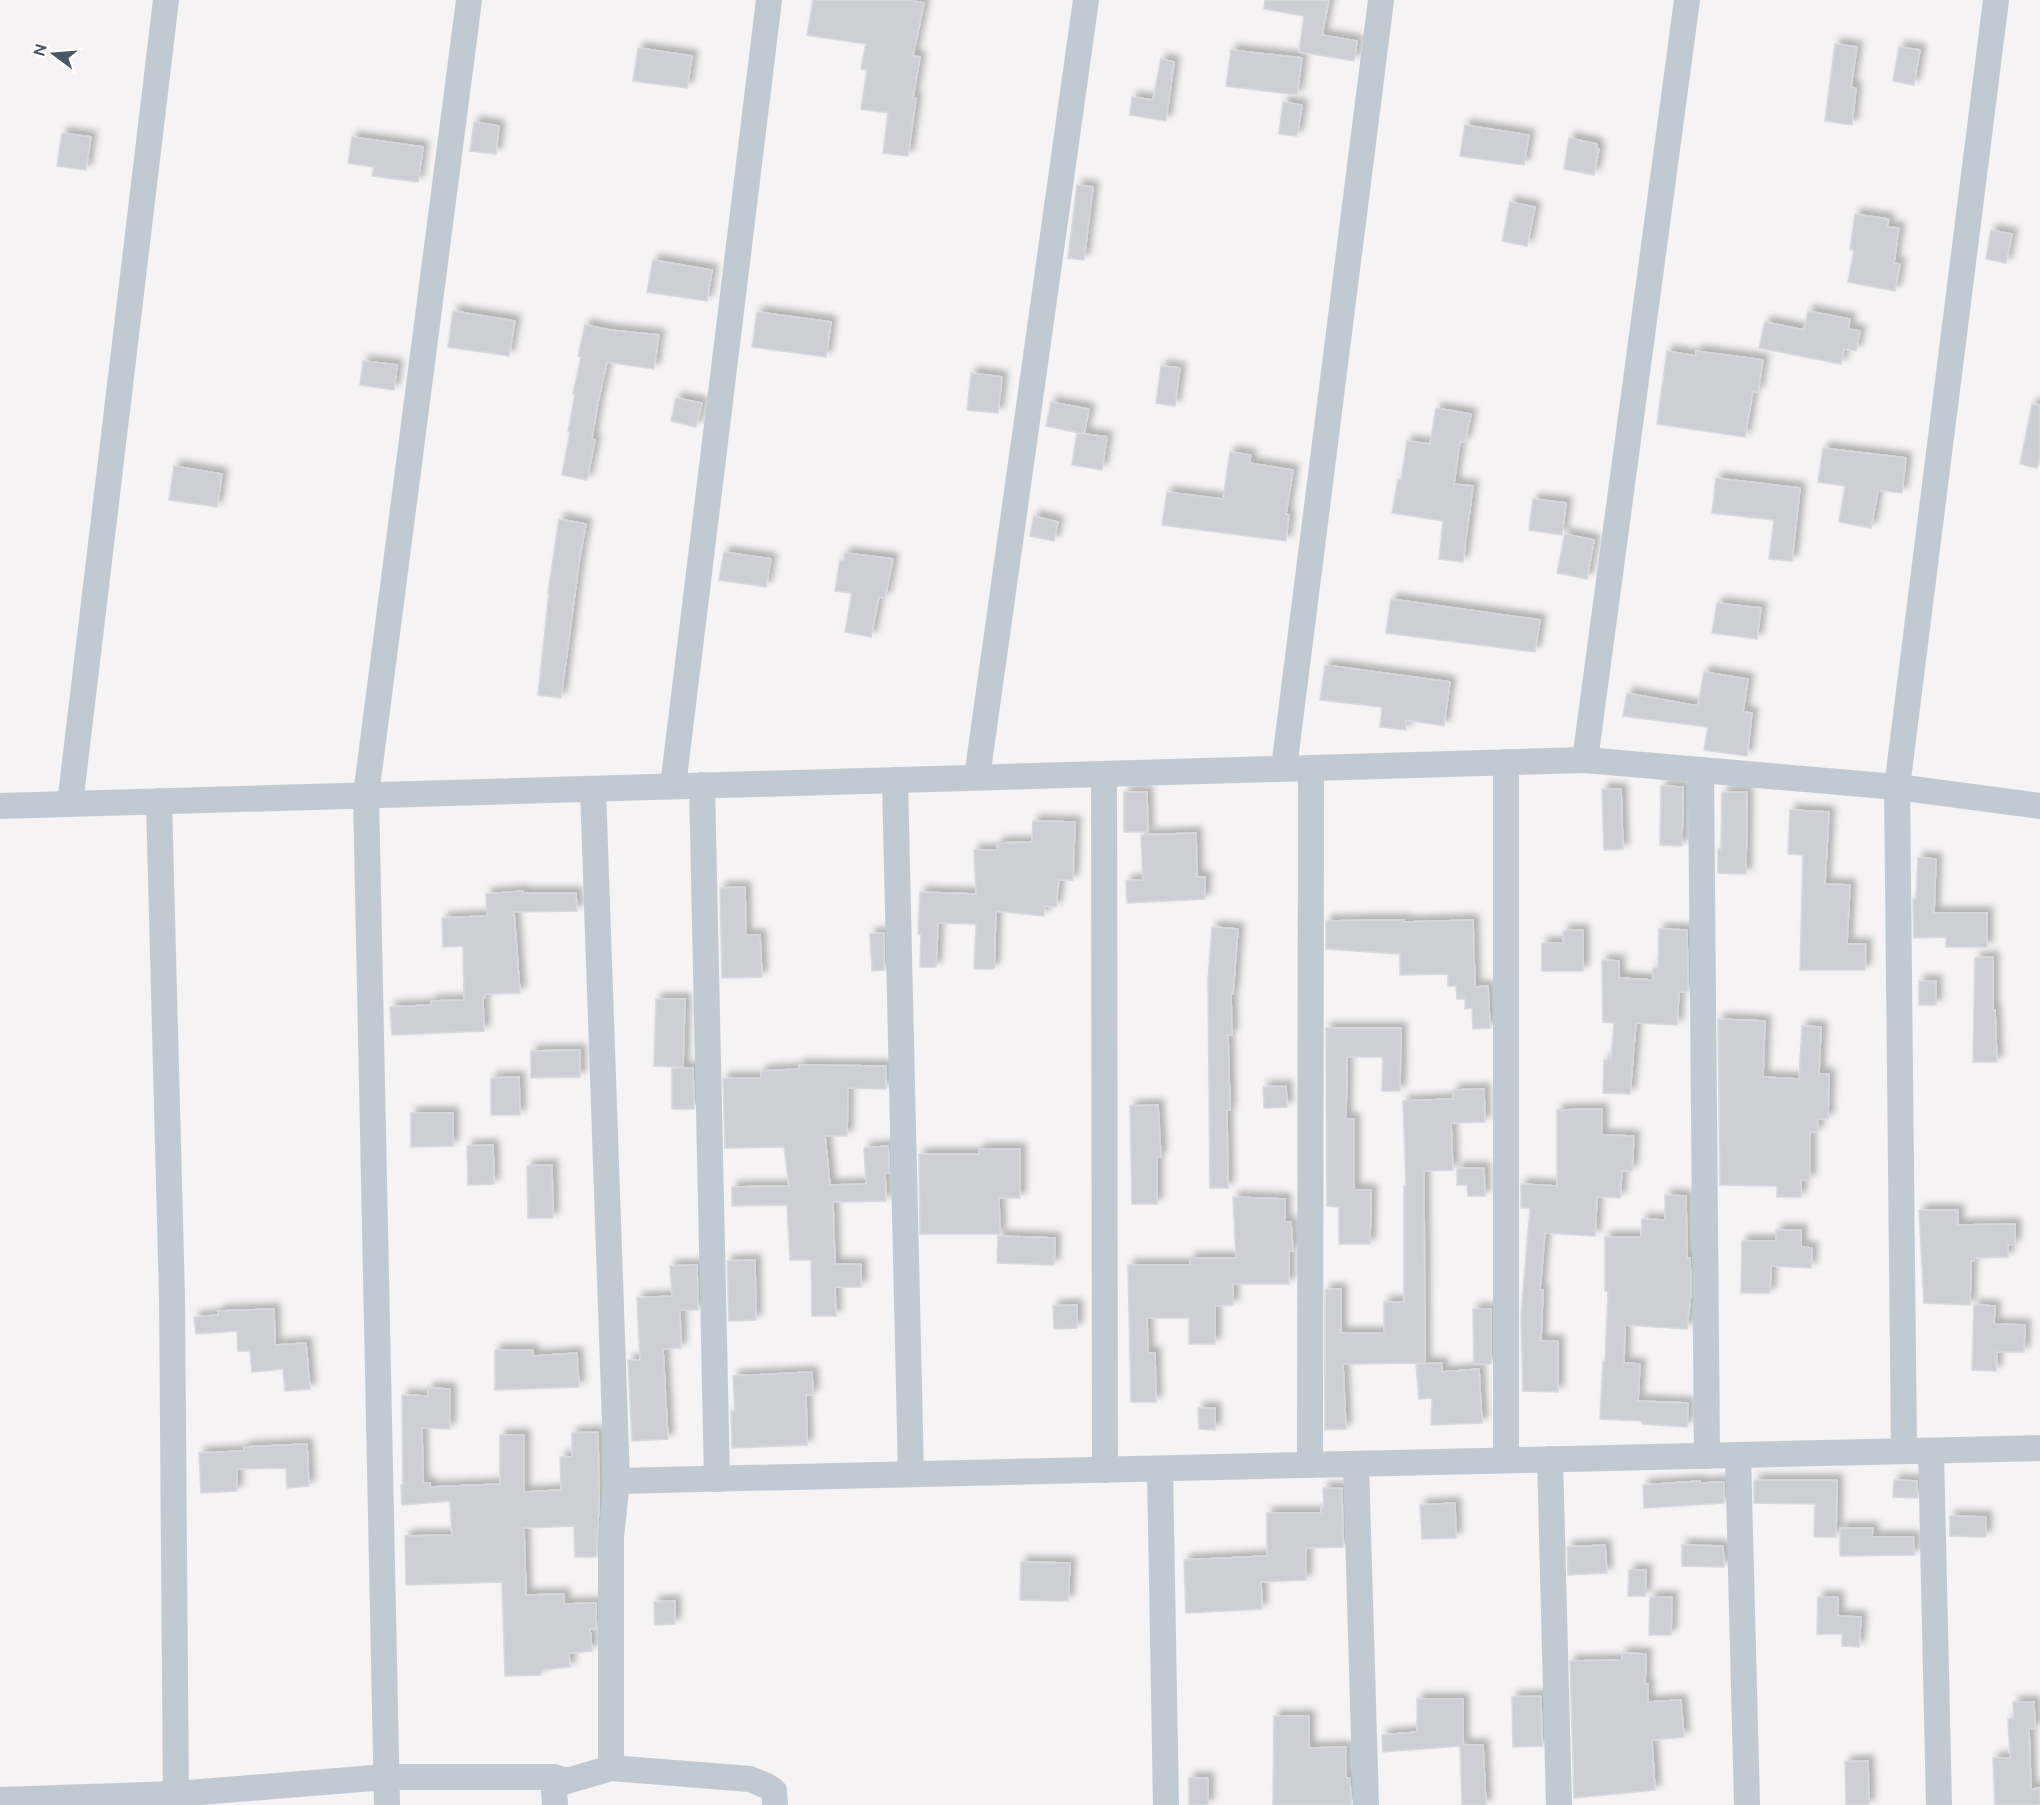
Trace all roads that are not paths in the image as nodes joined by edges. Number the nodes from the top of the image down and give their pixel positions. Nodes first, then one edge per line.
1 (166, 0) edge
2 (469, 0) edge
3 (769, 0) edge
4 (1086, 0) edge
5 (1381, 0) edge
6 (1687, 0) edge
7 (1996, 0) edge
8 (1585, 760) junction
9 (1506, 762) junction
10 (1284, 768) junction
11 (1311, 768) junction
12 (1701, 770) junction
13 (1104, 774) junction
14 (977, 777) junction
15 (895, 780) junction
16 (702, 785) junction
17 (673, 786) junction
18 (1898, 787) junction
19 (593, 789) junction
20 (366, 795) junction
21 (159, 801) junction
22 (70, 804) junction
23 (0, 806) edge
24 (2040, 806) edge
25 (2040, 1448) edge
26 (1931, 1450) junction
27 (1904, 1451) junction
28 (1738, 1455) junction
29 (1707, 1456) junction
30 (1550, 1459) junction
31 (1506, 1460) junction
32 (1356, 1464) junction
33 (1310, 1465) junction
34 (1160, 1468) junction
35 (1105, 1470) junction
36 (911, 1474) junction
37 (717, 1479) junction
38 (617, 1481) junction
39 (611, 1768) junction
40 (386, 1777) junction
41 (553, 1777) junction
42 (176, 1799) edge
43 (0, 1800) edge
44 (387, 1805) edge
45 (555, 1805) edge
46 (775, 1805) edge
47 (1166, 1805) edge
48 (1366, 1805) edge
49 (1559, 1805) edge
50 (1747, 1805) edge
51 (1939, 1805) edge

1 - 22 street
2 - 20 street
3 - 17 street
4 - 14 street
5 - 10 street
6 - 8 street
7 - 18 street
8 - 9 street
8 - 12 street
9 - 11 street
9 - 31 street
10 - 11 street
10 - 13 street
11 - 33 street
12 - 18 street
12 - 29 street
13 - 14 street
13 - 35 street
14 - 15 street
15 - 16 street
15 - 36 street
16 - 17 street
16 - 37 street
17 - 19 street
18 - 24 street
18 - 27 street
19 - 20 street
19 - 38 street
20 - 21 street
20 - 40 street
21 - 22 street
21 - 42 street
22 - 23 street
25 - 26 street
26 - 27 street
26 - 51 street
27 - 28 street
28 - 29 street
28 - 50 street
29 - 30 street
30 - 31 street
30 - 49 street
31 - 32 street
32 - 33 street
32 - 48 street
33 - 34 street
34 - 35 street
34 - 47 street
35 - 36 street
36 - 37 street
37 - 38 street
38 - 39 street
39 - 41 street
39 - 46 street
40 - 41 street
40 - 42 street
40 - 44 street
41 - 45 street
42 - 43 street

